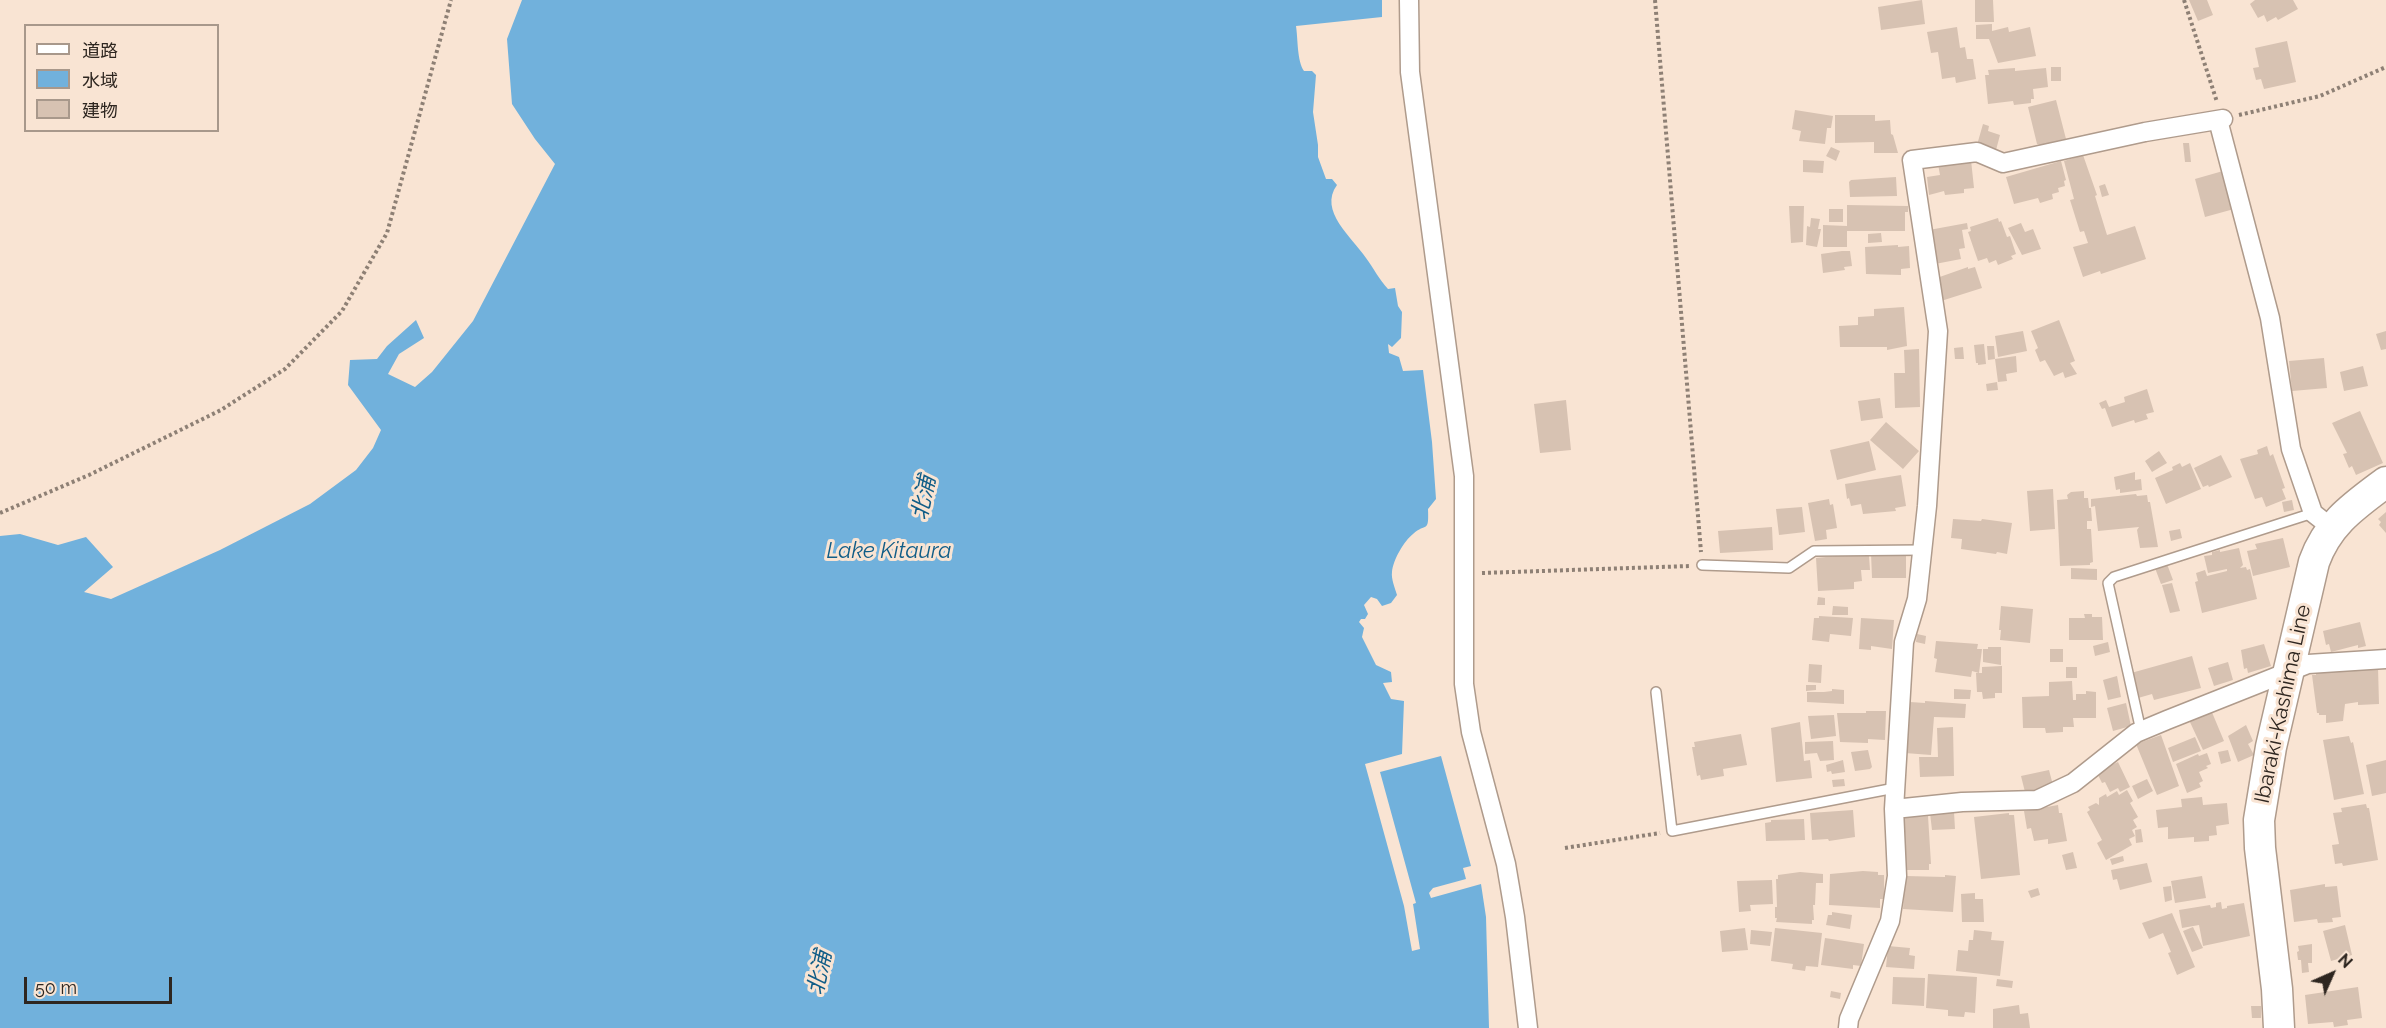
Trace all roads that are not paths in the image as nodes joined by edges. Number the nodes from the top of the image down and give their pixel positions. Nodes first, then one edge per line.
1 (1409, 0) edge
2 (2386, 482) edge
3 (2322, 520) junction
4 (1922, 550) junction
5 (1702, 565) road end
6 (2386, 659) edge
7 (2289, 672) junction
8 (1656, 692) dead end
9 (2141, 730) junction
10 (1895, 788) junction
11 (1894, 809) junction
12 (1528, 1028) edge
13 (1848, 1028) edge
14 (2279, 1028) edge

1 - 12 street
2 - 3 main road, Ibaraki-Kashima Line
3 - 4 street
3 - 7 main road, Ibaraki-Kashima Line
3 - 9 lane
4 - 5 lane
4 - 10 street
6 - 7 street
7 - 9 street
7 - 14 main road, Ibaraki-Kashima Line
8 - 10 lane
9 - 11 street
10 - 11 street
11 - 13 street

